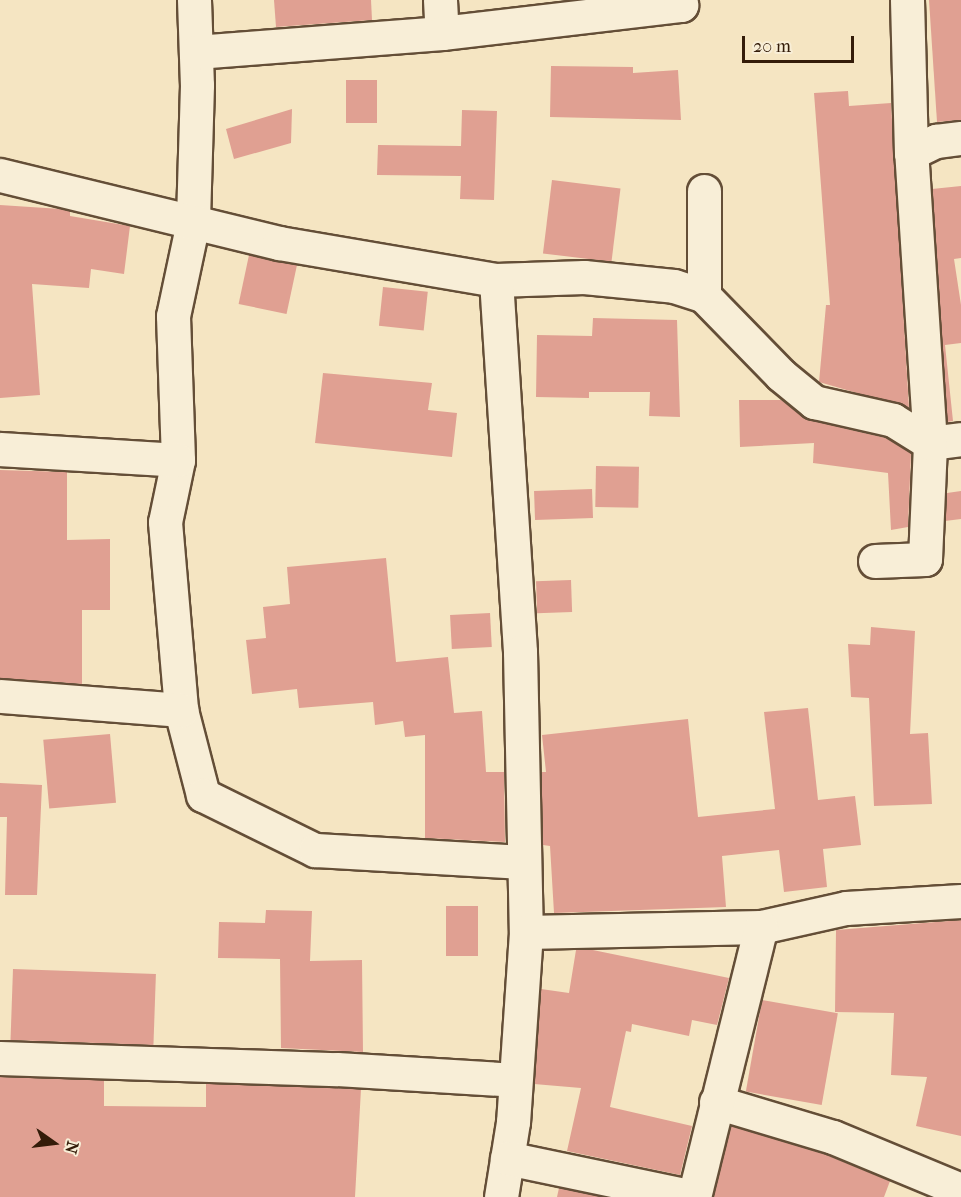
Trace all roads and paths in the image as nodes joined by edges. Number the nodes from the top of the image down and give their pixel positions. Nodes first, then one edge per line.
1 (194, 0) edge
2 (440, 0) edge
3 (680, 0) edge
4 (907, 0) edge
5 (442, 33) junction
6 (196, 52) junction
7 (961, 138) edge
8 (911, 153) junction
9 (0, 175) edge
10 (704, 192) dead end
11 (193, 222) junction
12 (496, 280) junction
13 (704, 296) junction
14 (946, 441) edge
15 (0, 449) edge
16 (178, 460) junction
17 (875, 561) dead end
18 (0, 696) edge
19 (181, 710) junction
20 (524, 862) junction
21 (961, 901) edge
22 (761, 927) junction
23 (526, 932) junction
24 (0, 1058) edge
25 (516, 1080) junction
26 (716, 1102) junction
27 (507, 1158) junction
28 (961, 1190) edge
29 (501, 1197) edge
30 (694, 1197) edge

1 - 6 street
2 - 5 street
3 - 5 street
4 - 8 street
5 - 6 street
6 - 11 street
7 - 8 street
8 - 14 street
9 - 11 street
10 - 13 street
11 - 12 street
11 - 16 street
12 - 13 street
12 - 20 street
13 - 14 street
14 - 17 street
15 - 16 street
16 - 19 street
18 - 19 street
19 - 20 street
20 - 23 street
21 - 22 street
22 - 23 street
22 - 26 street
23 - 25 street
24 - 25 street
25 - 27 street
26 - 28 street
26 - 30 street
27 - 29 street
27 - 30 street

